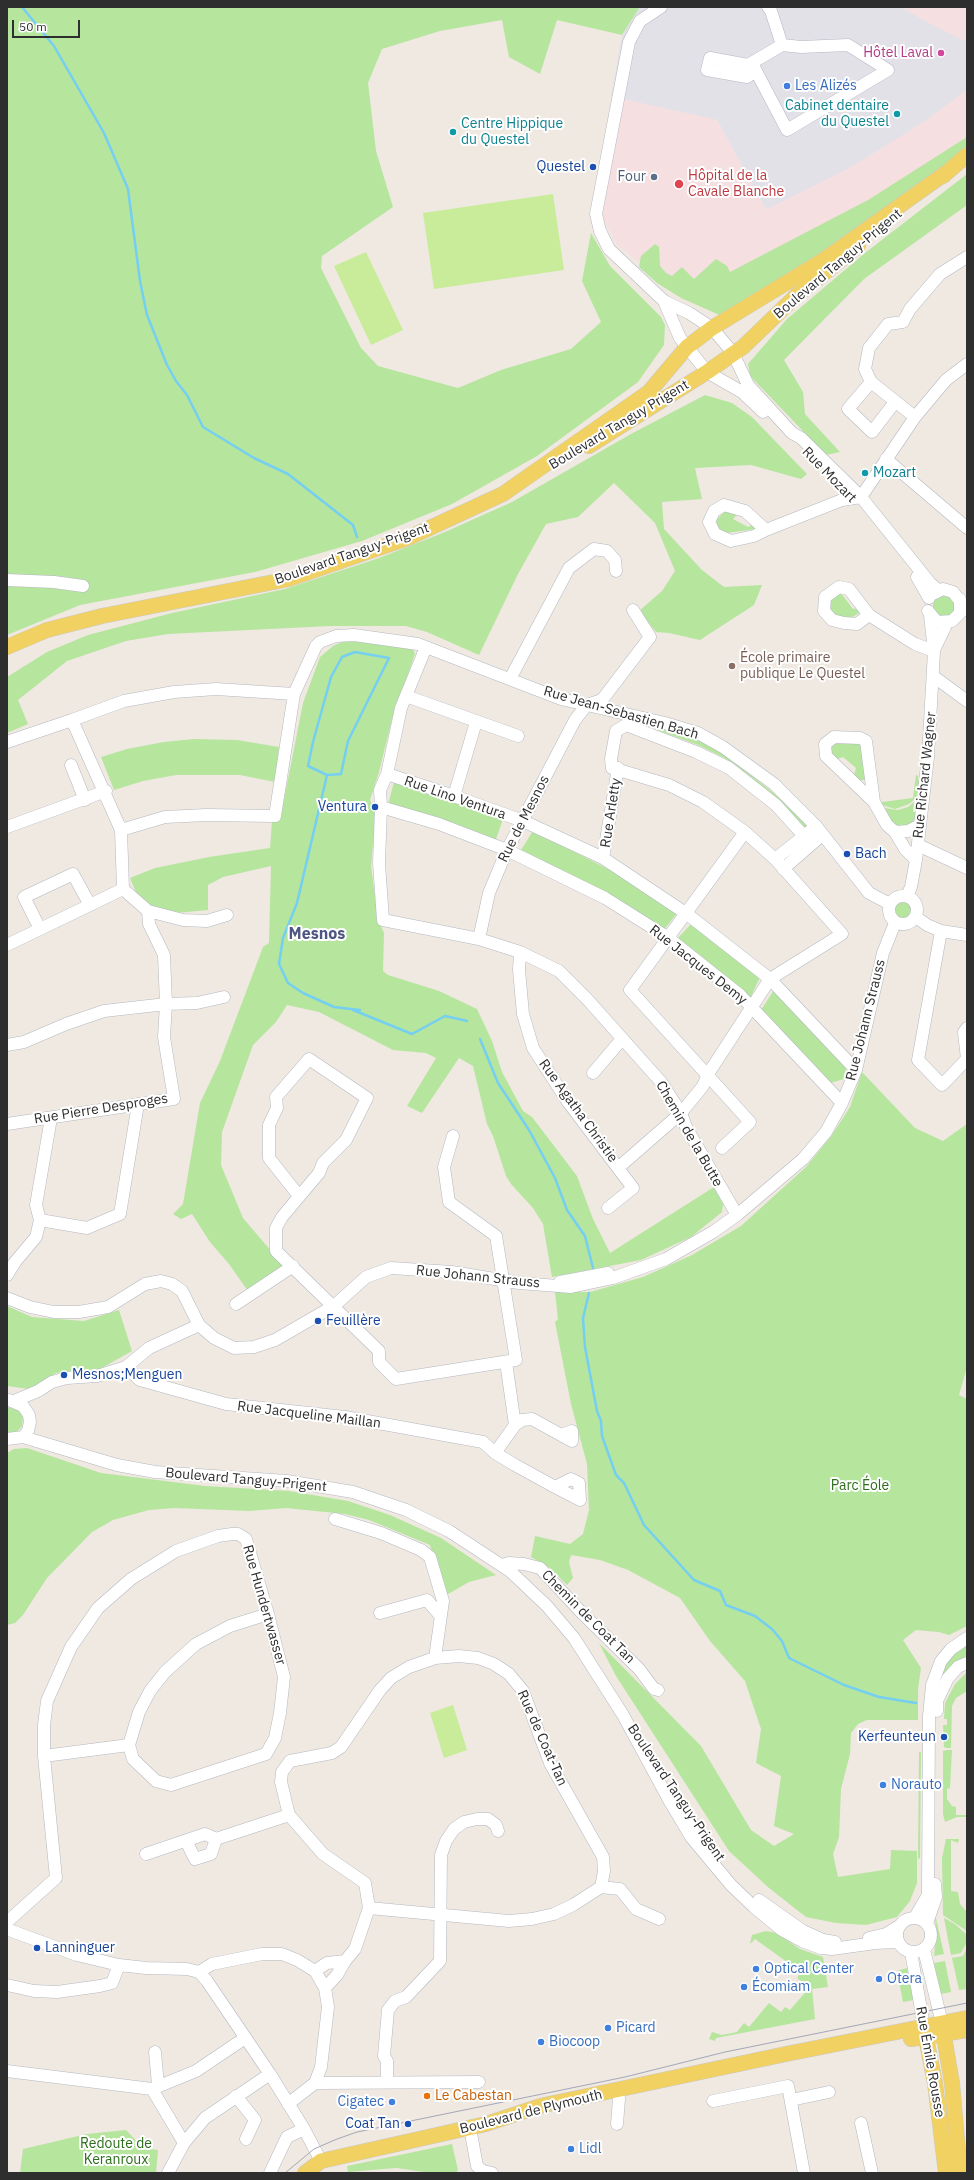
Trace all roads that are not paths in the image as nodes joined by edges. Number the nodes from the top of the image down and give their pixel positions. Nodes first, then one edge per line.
1 (661, 7) edge
2 (768, 7) edge
3 (782, 45) junction
4 (967, 156) edge
5 (950, 170) junction
6 (967, 257) edge
7 (664, 301) junction
8 (712, 328) junction
9 (687, 346) junction
10 (733, 353) junction
11 (967, 364) edge
12 (707, 372) junction
13 (871, 382) junction
14 (895, 402) junction
15 (915, 416) junction
16 (886, 459) junction
17 (503, 494) junction
18 (856, 497) junction
19 (967, 528) edge
20 (766, 530) dead end
21 (616, 571) dead end
22 (7, 580) edge
23 (83, 586) dead end
24 (934, 594) junction
25 (960, 600) junction
26 (633, 610) dead end
27 (967, 610) edge
28 (869, 615) dead end
29 (930, 615) junction
30 (957, 620) edge
31 (78, 622) junction
32 (7, 647) edge
33 (426, 647) junction
34 (934, 651) junction
35 (7, 658) edge
36 (933, 676) junction
37 (510, 679) junction
38 (294, 694) junction
39 (406, 696) junction
40 (967, 701) edge
41 (586, 706) junction
42 (72, 720) junction
43 (476, 722) junction
44 (518, 736) dead end
45 (7, 742) edge
46 (71, 765) dead end
47 (618, 768) junction
48 (387, 774) junction
49 (106, 791) junction
50 (454, 796) junction
51 (85, 800) junction
52 (874, 802) junction
53 (381, 807) junction
54 (523, 821) junction
55 (920, 825) junction
56 (7, 827) edge
57 (121, 830) junction
58 (819, 831) junction
59 (745, 832) junction
60 (895, 832) junction
61 (804, 836) junction
62 (918, 845) junction
63 (507, 850) junction
64 (603, 858) junction
65 (775, 859) junction
66 (916, 860) junction
67 (967, 868) edge
68 (783, 869) junction
69 (123, 889) junction
70 (907, 896) junction
71 (890, 904) junction
72 (90, 905) junction
73 (148, 911) junction
74 (687, 914) junction
75 (227, 915) dead end
76 (916, 917) junction
77 (896, 923) junction
78 (40, 930) junction
79 (941, 931) junction
80 (967, 935) edge
81 (667, 937) junction
82 (479, 940) junction
83 (7, 945) edge
84 (520, 952) junction
85 (770, 979) junction
86 (224, 997) dead end
87 (166, 1004) junction
88 (752, 1006) junction
89 (967, 1028) edge
90 (622, 1039) junction
91 (7, 1045) edge
92 (856, 1070) junction
93 (593, 1073) dead end
94 (708, 1074) junction
95 (842, 1103) junction
96 (138, 1104) junction
97 (681, 1113) junction
98 (51, 1118) junction
99 (7, 1124) edge
100 (453, 1136) dead end
101 (722, 1148) dead end
102 (620, 1167) junction
103 (299, 1196) junction
104 (608, 1208) dead end
105 (737, 1215) junction
106 (40, 1220) junction
107 (11, 1258) edge
108 (293, 1266) junction
109 (7, 1275) edge
110 (502, 1279) junction
111 (7, 1298) edge
112 (236, 1304) dead end
113 (334, 1306) junction
114 (199, 1325) junction
115 (511, 1361) junction
116 (126, 1367) junction
117 (38, 1391) junction
118 (11, 1401) edge
119 (29, 1419) junction
120 (515, 1425) junction
121 (561, 1435) dead end
122 (23, 1437) junction
123 (8, 1440) edge
124 (68, 1451) junction
125 (495, 1453) junction
126 (555, 1487) dead end
127 (335, 1519) dead end
128 (505, 1564) junction
129 (380, 1613) dead end
130 (268, 1614) junction
131 (440, 1614) junction
132 (967, 1638) edge
133 (435, 1658) junction
134 (967, 1663) edge
135 (658, 1690) dead end
136 (623, 1715) junction
137 (129, 1745) junction
138 (44, 1756) junction
139 (289, 1815) junction
140 (498, 1831) dead end
141 (216, 1839) junction
142 (186, 1841) junction
143 (146, 1854) dead end
144 (600, 1887) junction
145 (369, 1908) junction
146 (442, 1914) junction
147 (914, 1918) junction
148 (659, 1920) dead end
149 (927, 1923) junction
150 (899, 1926) junction
151 (8, 1927) edge
152 (802, 1936) junction
153 (893, 1942) junction
154 (924, 1950) junction
155 (911, 1952) junction
156 (345, 1961) junction
157 (119, 1965) junction
158 (315, 1971) junction
159 (198, 1972) junction
160 (7, 1985) edge
161 (325, 1988) junction
162 (967, 2018) edge
163 (943, 2028) junction
164 (967, 2030) edge
165 (925, 2032) junction
166 (245, 2038) junction
167 (155, 2052) dead end
168 (7, 2071) edge
169 (270, 2074) junction
170 (387, 2082) junction
171 (479, 2082) dead end
172 (316, 2083) junction
173 (155, 2087) junction
174 (618, 2090) junction
175 (829, 2092) dead end
176 (236, 2096) junction
177 (791, 2100) junction
178 (713, 2101) dead end
179 (288, 2104) junction
180 (861, 2123) dead end
181 (617, 2124) dead end
182 (470, 2128) junction
183 (304, 2129) junction
184 (246, 2139) dead end
185 (184, 2143) junction
186 (321, 2161) junction
187 (473, 2170) edge
188 (168, 2173) edge
189 (270, 2173) edge
190 (305, 2173) edge
191 (492, 2173) edge
192 (804, 2173) edge
193 (872, 2173) edge
194 (946, 2173) edge
195 (960, 2173) edge

1 - 7 street
2 - 3 street
3 - 3 street
4 - 5 main road, Boulevard Tanguy-Prigent
5 - 8 main road
5 - 10 main road, Boulevard Tanguy-Prigent
6 - 13 street
7 - 8 street
7 - 9 street
8 - 9 main road, Boulevard Tanguy-Prigent
8 - 10 street
9 - 12 street
9 - 17 main road, Boulevard Tanguy-Prigent
10 - 12 main road, Boulevard Tanguy-Prigent
10 - 18 street, Rue Mozart
11 - 15 street
12 - 17 main road, Boulevard Tanguy Prigent
12 - 18 street, Rue Mozart
13 - 14 street
13 - 14 street
14 - 15 street
15 - 16 street
16 - 18 street
16 - 19 street
17 - 31 main road, Boulevard Tanguy-Prigent
18 - 20 street
18 - 24 street, Rue Mozart
21 - 37 street
22 - 23 street
24 - 25 street
24 - 29 street
25 - 27 street
25 - 30 street
26 - 41 street
28 - 34 street
29 - 30 street
29 - 34 street, Rue Richard Wagner
30 - 34 street, Rue Richard Wagner
31 - 32 main road, Boulevard Tanguy-Prigent
31 - 35 main road
33 - 37 street, Rue Jean-Sebastien Bach
33 - 38 street, Rue Jean-Sebastien Bach
33 - 39 street
34 - 36 street, Rue Richard Wagner
36 - 40 street
36 - 55 street, Rue Richard Wagner
37 - 41 street, Rue Jean-Sebastien Bach
38 - 42 street
38 - 57 street
39 - 43 street
39 - 48 street
41 - 54 street, Rue de Mesnos
41 - 58 street, Rue Jean-Sebastien Bach
42 - 45 street
42 - 49 street
43 - 44 street
43 - 50 street
46 - 51 street
47 - 59 street
47 - 61 street
47 - 64 street, Rue Arletty
48 - 50 street, Rue Lino Ventura
48 - 53 street
49 - 51 street
49 - 57 street
50 - 54 street, Rue Lino Ventura
51 - 56 street
52 - 52 street
52 - 60 street
53 - 63 street
53 - 82 street, Chemin de la Butte
54 - 63 street, Rue de Mesnos
54 - 64 street
55 - 60 street
55 - 62 street, Rue Richard Wagner
57 - 69 street
58 - 61 street
58 - 68 street
58 - 71 street, Rue Jean-Sebastien Bach
59 - 65 street
59 - 74 street
60 - 66 street
61 - 65 street
62 - 66 street, Rue Richard Wagner
62 - 67 street
63 - 81 street, Rue Jacques Demy
63 - 82 street, Rue de Mesnos
64 - 74 street
65 - 68 street
66 - 70 street, Rue Richard Wagner
68 - 85 street
69 - 72 street
69 - 73 street
70 - 71 street
70 - 76 street
71 - 77 street
72 - 78 street
72 - 78 street
73 - 75 street
73 - 87 street
74 - 81 street
74 - 85 street
76 - 77 street
76 - 79 street
77 - 92 street, Rue Johann Strauss
78 - 83 street
79 - 80 street
79 - 89 street
81 - 88 street, Rue Jacques Demy
81 - 94 street
82 - 84 street, Chemin de la Butte
84 - 90 street, Chemin de la Butte
84 - 102 street, Rue Agatha Christie
85 - 88 street
85 - 92 street
86 - 87 street
87 - 91 street
87 - 96 street, Rue Pierre Desproges
88 - 94 street
88 - 95 street, Rue Jacques Demy
90 - 93 street
90 - 97 street, Chemin de la Butte
92 - 95 street, Rue Johann Strauss
94 - 97 street
94 - 101 street
95 - 105 street, Rue Johann Strauss
96 - 98 street, Rue Pierre Desproges
96 - 106 street
97 - 102 street
97 - 105 street, Chemin de la Butte
98 - 99 street, Rue Pierre Desproges
98 - 106 street
100 - 110 street
102 - 104 street, Rue Agatha Christie
103 - 103 street
103 - 108 street
105 - 110 street, Rue Johann Strauss
106 - 107 street
107 - 109 street
108 - 112 street
108 - 113 street
110 - 113 street, Rue Johann Strauss
110 - 115 street
111 - 114 street
113 - 114 street, Rue Johann Strauss
113 - 115 street
114 - 116 street
115 - 120 street
116 - 117 street
116 - 125 street, Rue Jacqueline Maillan
117 - 118 street
117 - 119 street
118 - 119 street, Boulevard Tanguy-Prigent
119 - 122 street
119 - 124 street, Boulevard Tanguy-Prigent
120 - 121 street
120 - 125 street
122 - 123 street
122 - 124 street, Boulevard Tanguy-Prigent
124 - 128 street, Boulevard Tanguy-Prigent
125 - 126 street, Rue Jacqueline Maillan
127 - 131 street
128 - 135 street, Chemin de Coat Tan
128 - 136 street, Boulevard Tanguy-Prigent
129 - 131 street
130 - 137 street
130 - 137 street, Rue Hundertwasser
130 - 138 street, Rue Hundertwasser
131 - 133 street
132 - 147 street
133 - 139 street, Rue de Coat-Tan
133 - 144 street, Rue de Coat-Tan
134 - 149 street
136 - 152 street, Boulevard Tanguy-Prigent
136 - 152 street, Boulevard Tanguy-Prigent
137 - 138 street
138 - 151 street, Rue Hundertwasser
139 - 141 street
139 - 145 street, Rue de Coat-Tan
140 - 146 street
141 - 142 street
141 - 142 street
142 - 143 street
144 - 146 street
144 - 148 street
145 - 146 street
145 - 156 street, Rue de Coat-Tan
146 - 170 street
147 - 149 street
147 - 150 street
149 - 154 street
150 - 152 street
150 - 153 street
151 - 157 street
152 - 153 street
153 - 155 street
154 - 155 street
154 - 163 street, Rue Émile Rousse
155 - 165 street, Rue Émile Rousse
156 - 158 street
156 - 161 street, Rue de Coat-Tan
157 - 159 street
157 - 160 street
158 - 159 street
158 - 161 street
159 - 166 street
161 - 172 street
162 - 163 main road, Boulevard de Plymouth
163 - 164 main road, Boulevard de Plymouth
163 - 165 main road, Boulevard de Plymouth
163 - 195 main road, Rue Émile Rousse
165 - 174 main road, Boulevard de Plymouth
165 - 194 main road, Rue Émile Rousse
166 - 169 street
166 - 173 street
167 - 173 street
168 - 173 street
169 - 176 street
169 - 179 street
170 - 171 street
170 - 172 street
172 - 179 street
173 - 185 street
174 - 181 street
174 - 182 main road, Boulevard de Plymouth
175 - 177 street
176 - 184 street
176 - 185 street
177 - 178 street
177 - 192 street
179 - 183 street
180 - 193 street
182 - 186 main road, Boulevard de Plymouth
182 - 187 street
183 - 186 street
183 - 189 street
185 - 188 street
186 - 190 main road, Boulevard de Plymouth
187 - 191 street

